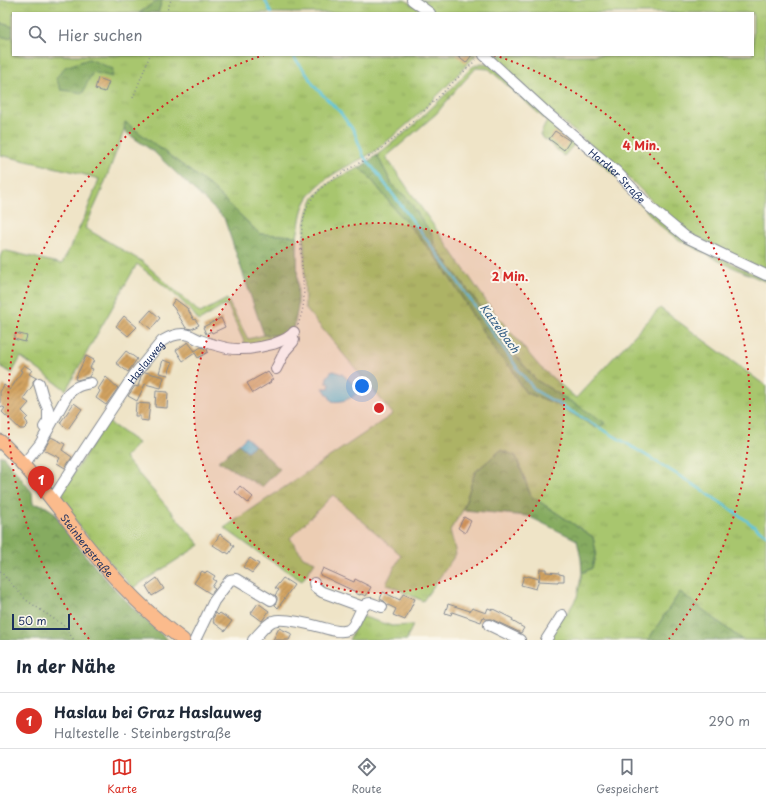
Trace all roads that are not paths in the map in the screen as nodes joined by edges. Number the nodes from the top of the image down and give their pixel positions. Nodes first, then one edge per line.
1 (412, 0) edge
2 (429, 12) edge
3 (484, 56) edge
4 (766, 275) edge
5 (276, 369) dead end
6 (39, 383) dead end
7 (90, 383) dead end
8 (0, 441) edge
9 (35, 451) junction
10 (23, 465) junction
11 (52, 500) junction
12 (314, 583) dead end
13 (271, 600) dead end
14 (363, 607) junction
15 (382, 607) dead end
16 (562, 615) dead end
17 (489, 625) dead end
18 (183, 640) edge
19 (195, 640) edge
20 (252, 640) edge
21 (520, 640) edge
22 (546, 640) edge

1 - 2 street
3 - 4 street, Hardter Straße
5 - 11 street, Haslauweg
6 - 9 street
7 - 9 street
8 - 10 main road, Steinbergstraße
9 - 10 street
10 - 11 main road, Steinbergstraße
11 - 18 main road, Steinbergstraße
12 - 14 street
13 - 19 street
14 - 15 street
14 - 20 street
16 - 22 street
17 - 21 street

